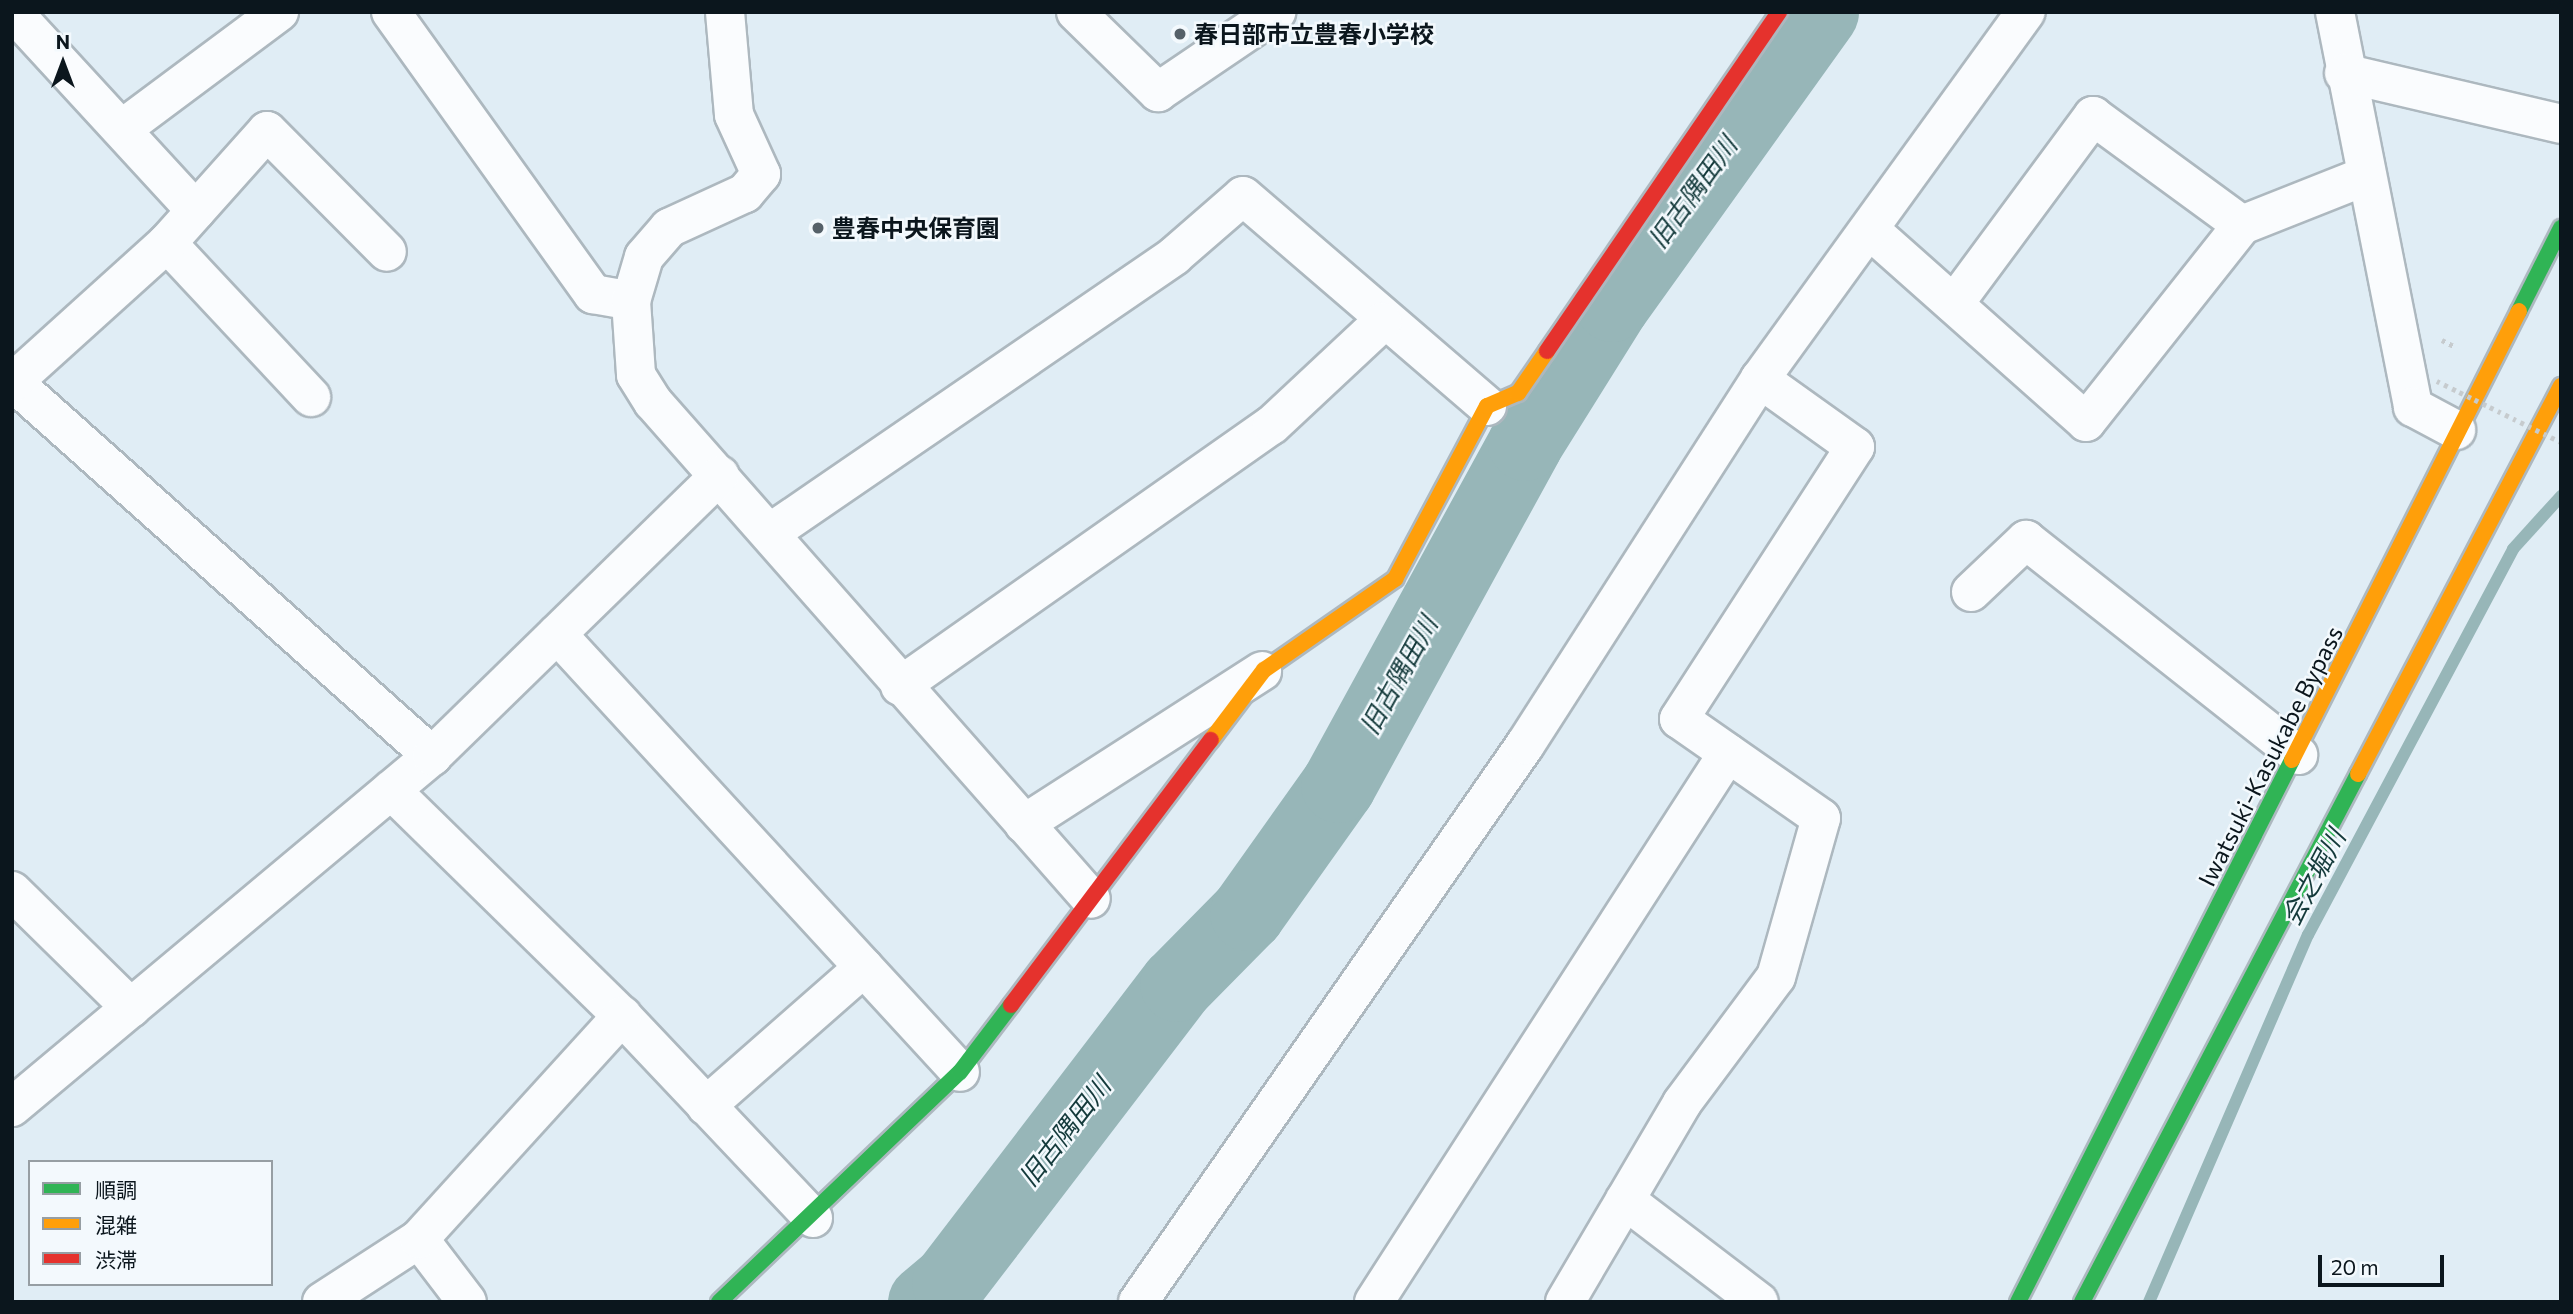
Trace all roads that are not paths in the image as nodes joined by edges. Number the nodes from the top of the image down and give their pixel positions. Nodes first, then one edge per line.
1 (279, 12) edge
2 (391, 12) edge
3 (725, 12) edge
4 (1076, 12) edge
5 (1276, 12) edge
6 (1779, 12) edge
7 (2026, 12) edge
8 (2335, 12) edge
9 (25, 16) edge
10 (2344, 73) junction
11 (2561, 124) edge
12 (122, 129) junction
13 (2366, 176) junction
14 (196, 211) junction
15 (2242, 225) junction
16 (2561, 229) edge
17 (1870, 230) junction
18 (167, 243) junction
19 (387, 252) dead end
20 (631, 301) junction
21 (1954, 304) junction
22 (1382, 322) junction
23 (1760, 379) junction
24 (13, 382) edge
25 (2561, 386) edge
26 (311, 397) dead end
27 (1487, 406) junction
28 (2456, 429) junction
29 (720, 475) junction
30 (770, 533) junction
31 (1971, 592) dead end
32 (557, 634) junction
33 (1264, 670) junction
34 (900, 686) junction
35 (1728, 753) junction
36 (2298, 755) junction
37 (432, 756) junction
38 (391, 790) junction
39 (1024, 824) junction
40 (12, 891) edge
41 (1091, 899) junction
42 (863, 967) junction
43 (131, 1008) junction
44 (622, 1016) junction
45 (960, 1072) junction
46 (706, 1106) junction
47 (12, 1107) edge
48 (1625, 1199) junction
49 (813, 1218) junction
50 (419, 1239) junction
51 (1144, 1300) edge
52 (322, 1302) edge
53 (467, 1302) edge
54 (719, 1302) edge
55 (1374, 1302) edge
56 (1565, 1302) edge
57 (1759, 1302) edge
58 (2018, 1302) edge
59 (2082, 1302) edge

1 - 12 street
2 - 20 street
3 - 20 street
4 - 5 street
6 - 27 main road
7 - 17 street
8 - 10 street
9 - 12 street
10 - 11 street
10 - 13 street
12 - 14 street
13 - 15 street
13 - 28 street
14 - 18 street
14 - 19 street
15 - 21 street
15 - 21 street
16 - 28 main road, Iwatsuki-Kasukabe Bypass
17 - 21 street
17 - 23 street
18 - 24 street
18 - 26 street
20 - 29 street
22 - 27 street
22 - 30 street
22 - 34 street
23 - 35 street
23 - 51 street
24 - 37 street
25 - 59 main road
27 - 33 main road
28 - 36 main road, Iwatsuki-Kasukabe Bypass
29 - 30 street
29 - 32 street
30 - 34 street
31 - 36 street
32 - 37 street
32 - 42 street
33 - 39 street
33 - 41 main road
34 - 39 street
35 - 48 street
35 - 55 street
36 - 58 main road, Iwatsuki-Kasukabe Bypass
37 - 38 street
38 - 43 street
38 - 44 street
39 - 41 street
40 - 43 street
41 - 45 main road
42 - 45 street
42 - 46 street
43 - 47 street
44 - 46 street
44 - 50 street
45 - 49 main road
46 - 49 street
48 - 56 street
48 - 57 street
49 - 54 main road
50 - 52 street
50 - 53 street

